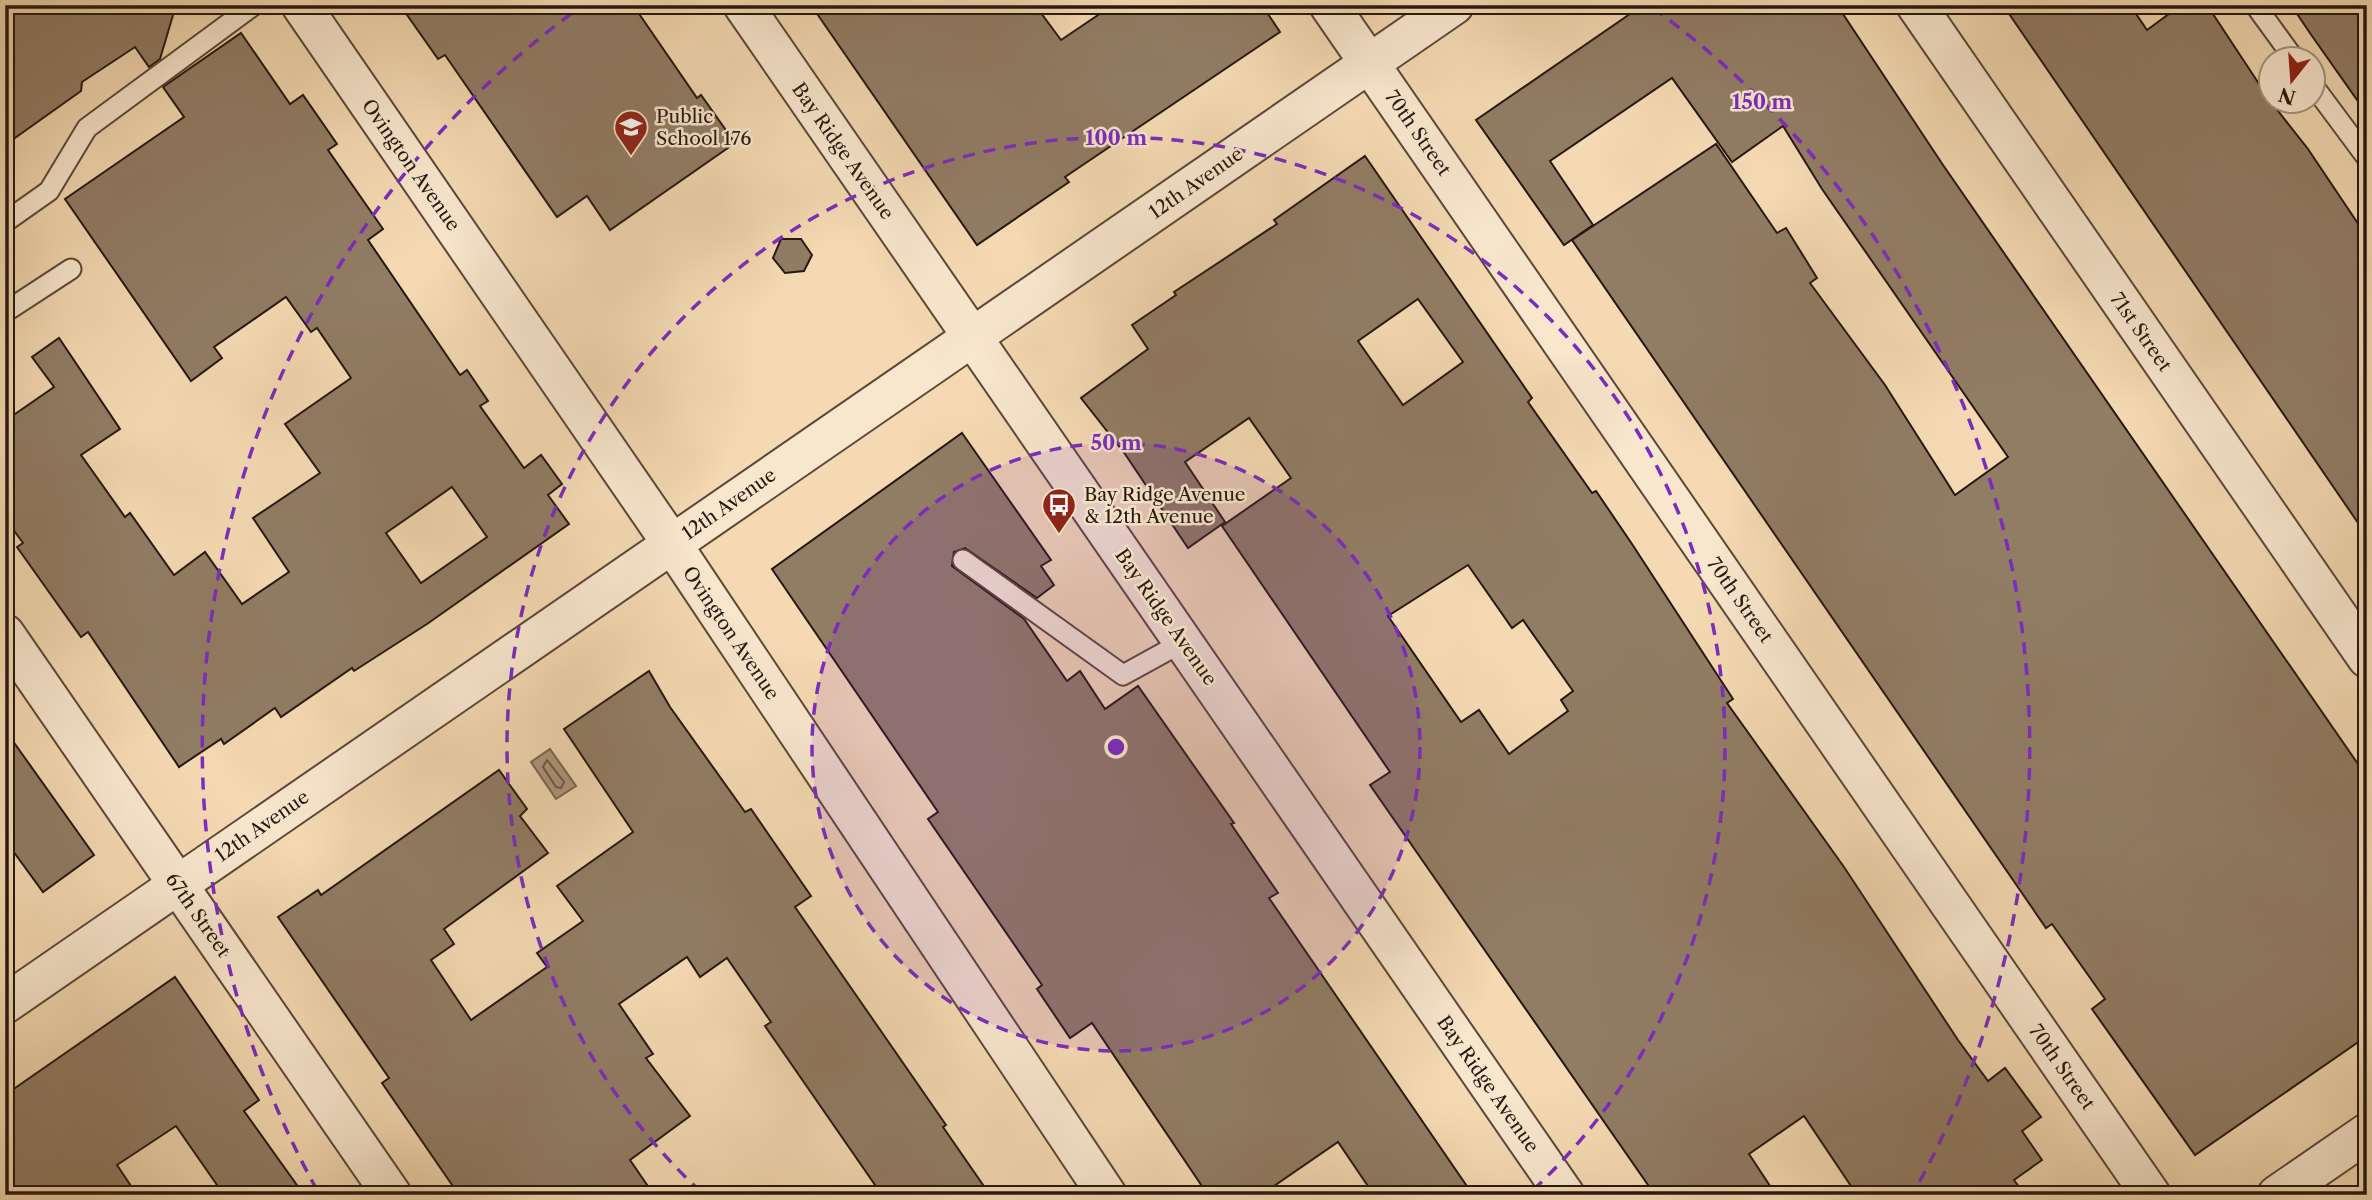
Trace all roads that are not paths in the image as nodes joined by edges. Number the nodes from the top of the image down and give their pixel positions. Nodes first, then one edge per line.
1 (254, 5) edge
2 (301, 5) edge
3 (743, 5) edge
4 (1329, 5) edge
5 (1454, 5) edge
6 (1916, 5) edge
7 (2255, 5) edge
8 (2285, 46) edge
9 (1370, 63) junction
10 (2326, 103) edge
11 (2367, 158) edge
12 (5, 222) edge
13 (71, 269) dead end
14 (5, 312) edge
15 (972, 337) junction
16 (672, 544) junction
17 (964, 560) dead end
18 (5, 634) edge
19 (1183, 642) junction
20 (2367, 658) edge
21 (178, 885) junction
22 (5, 1004) edge
23 (2367, 1133) edge
24 (392, 1195) edge
25 (1107, 1195) edge
26 (1565, 1195) edge
27 (2151, 1195) edge
28 (2277, 1195) edge

1 - 12 lane
2 - 16 street, Ovington Avenue
3 - 15 street, Bay Ridge Avenue
4 - 9 street, 70th Street
5 - 9 street, 12th Avenue
6 - 20 street, 71st Street
7 - 8 lane
9 - 15 street, 12th Avenue
9 - 27 street, 70th Street
10 - 11 lane
13 - 14 lane
15 - 16 street, 12th Avenue
15 - 19 street, Bay Ridge Avenue
16 - 21 street, 12th Avenue
16 - 25 street, Ovington Avenue
17 - 19 lane
18 - 21 street, 67th Street
19 - 26 street, Bay Ridge Avenue
21 - 22 street, 12th Avenue
21 - 24 street, 67th Street
23 - 28 street

